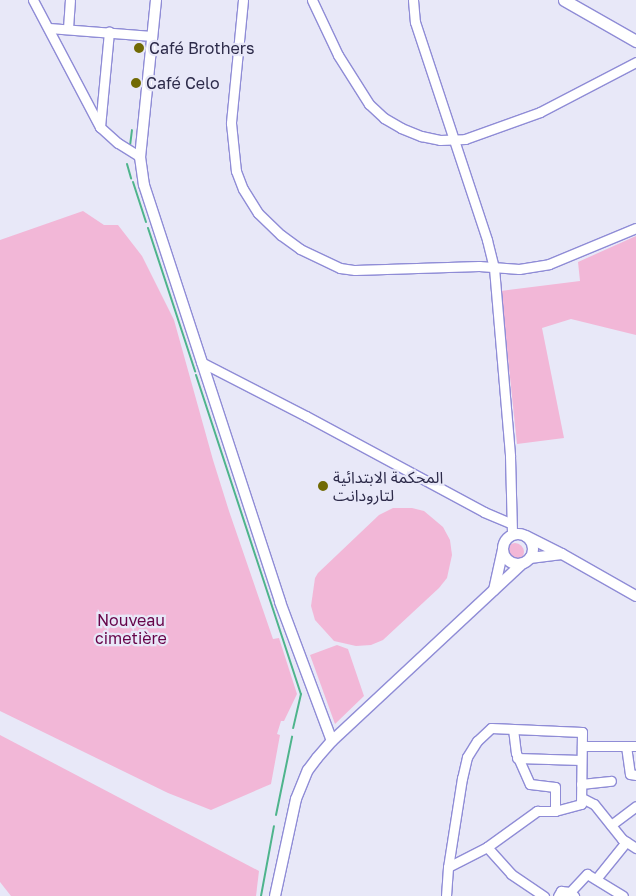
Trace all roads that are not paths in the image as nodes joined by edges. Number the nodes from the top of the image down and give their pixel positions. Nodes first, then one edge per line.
1 (33, 0) edge
2 (70, 0) edge
3 (156, 0) edge
4 (243, 0) edge
5 (312, 0) edge
6 (413, 0) edge
7 (564, 0) edge
8 (49, 28) junction
9 (68, 28) junction
10 (109, 31) junction
11 (152, 36) junction
12 (636, 41) edge
13 (636, 62) edge
14 (100, 127) junction
15 (454, 141) junction
16 (140, 157) junction
17 (636, 228) edge
18 (494, 268) junction
19 (201, 362) junction
20 (510, 523) junction
21 (512, 535) junction
22 (526, 536) junction
23 (503, 548) junction
24 (562, 554) junction
25 (526, 561) junction
26 (494, 590) junction
27 (636, 596) edge
28 (513, 729) junction
29 (332, 741) junction
30 (582, 746) junction
31 (626, 746) junction
32 (636, 746) edge
33 (517, 758) junction
34 (581, 760) junction
35 (636, 775) edge
36 (611, 781) dead end
37 (581, 784) junction
38 (582, 798) junction
39 (636, 806) edge
40 (555, 811) junction
41 (611, 825) junction
42 (626, 842) junction
43 (487, 847) junction
44 (636, 848) edge
45 (448, 867) junction
46 (596, 879) junction
47 (572, 894) edge
48 (275, 896) edge
49 (446, 896) edge
50 (544, 896) edge
51 (558, 896) edge
52 (623, 896) edge

1 - 8 street
2 - 9 street
3 - 11 street
4 - 18 street
5 - 15 street
6 - 15 street
7 - 12 main road
8 - 9 street
8 - 14 street
9 - 10 street
10 - 11 street
10 - 14 street
11 - 16 street
13 - 15 street
14 - 16 street
15 - 18 street
16 - 19 street
17 - 18 street
18 - 20 street
19 - 20 street
19 - 29 street
20 - 21 street
21 - 22 street
21 - 23 street
22 - 24 street
22 - 25 street
23 - 25 street
23 - 26 street
24 - 25 street
24 - 27 street
25 - 26 street
26 - 29 street
28 - 30 street
28 - 33 street
28 - 45 street
29 - 48 street
30 - 31 street
30 - 34 street
31 - 32 street
31 - 35 street
33 - 34 street
33 - 40 street
34 - 37 street
36 - 37 street
37 - 38 street
38 - 40 street
38 - 41 street
39 - 41 street
40 - 43 street
41 - 42 street
42 - 44 street
42 - 46 street
43 - 45 street
43 - 50 street
45 - 49 street
46 - 47 street
46 - 52 street
47 - 51 street

